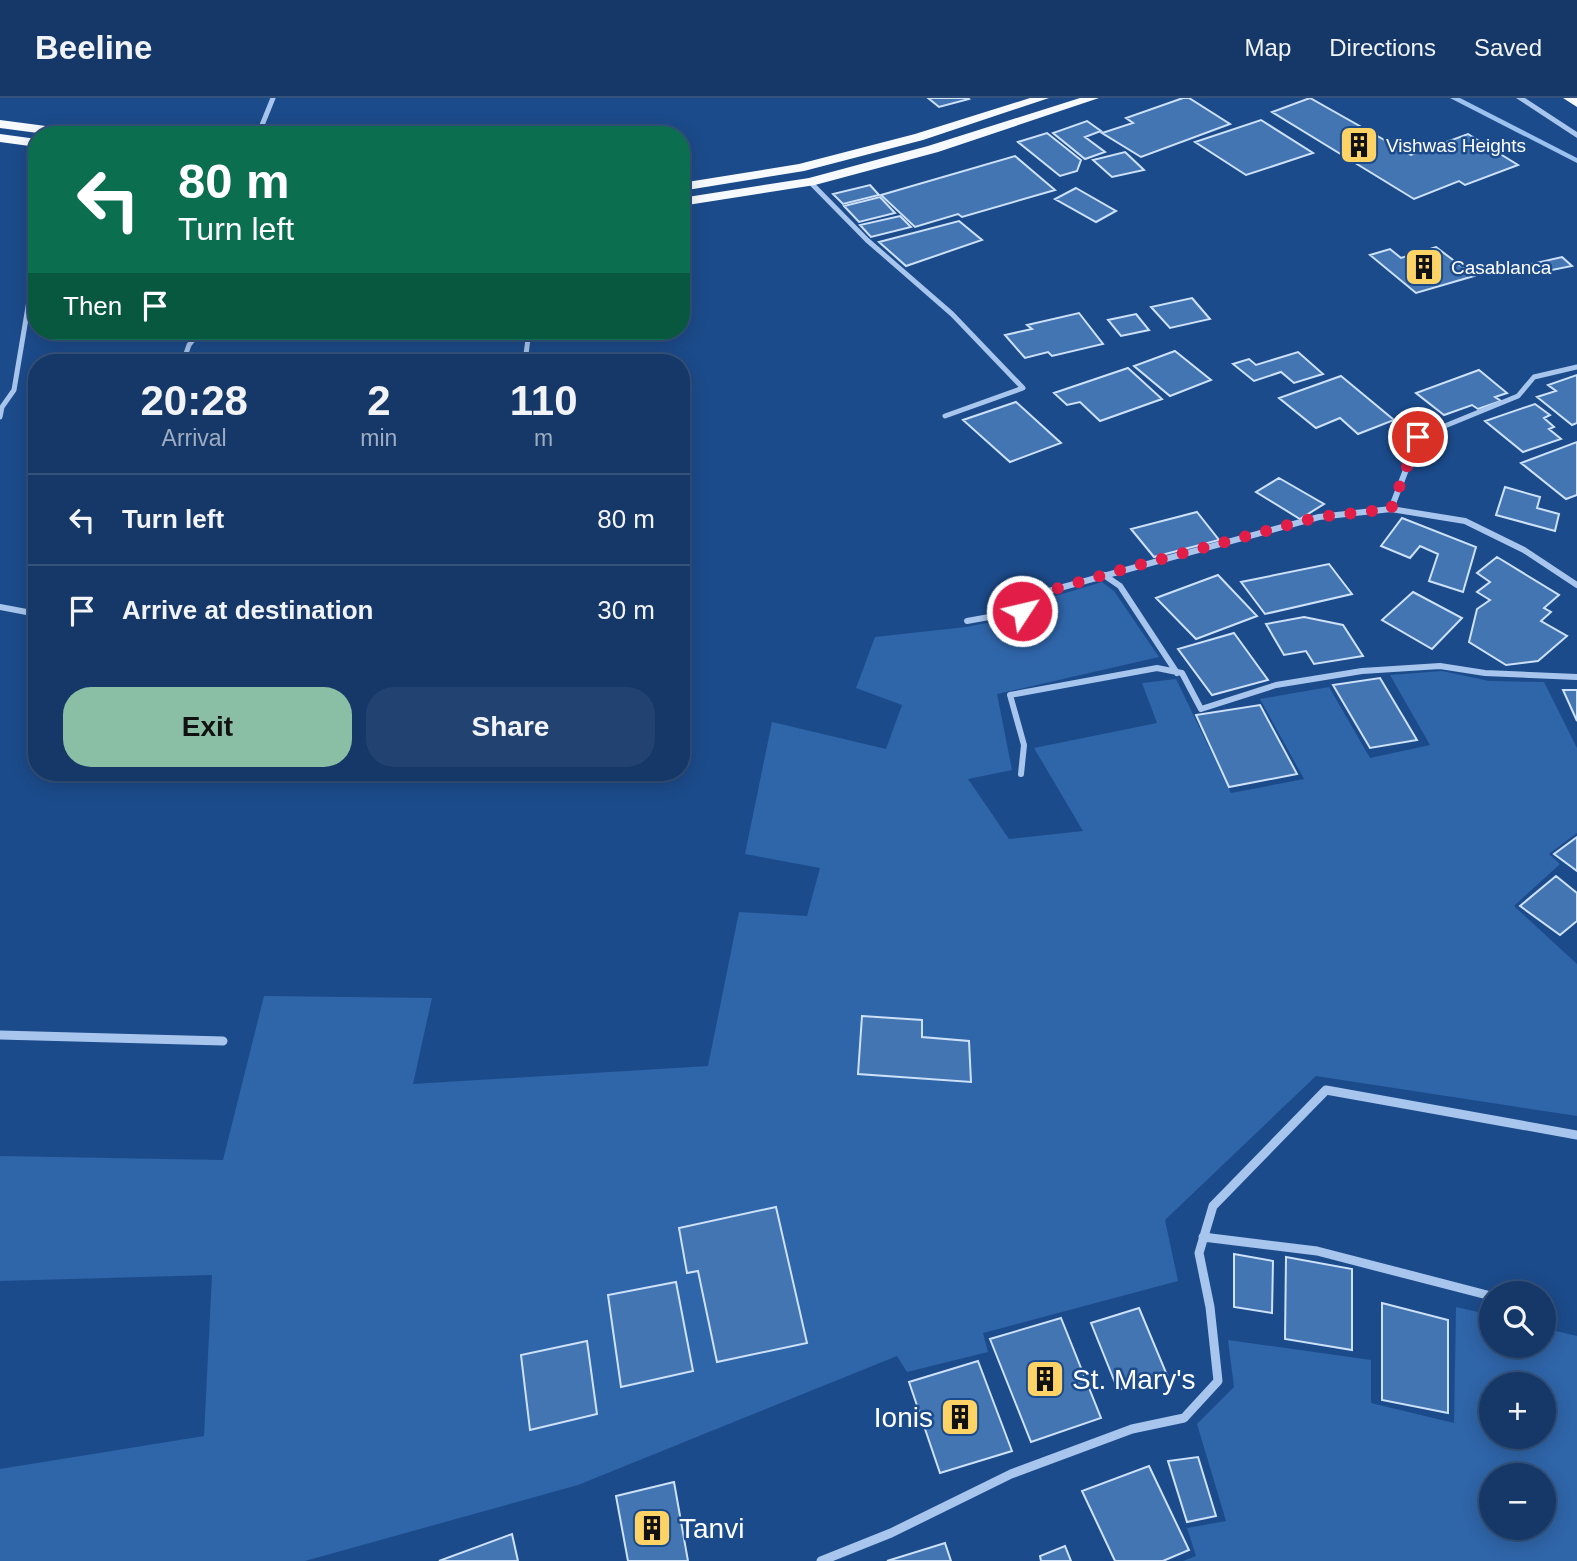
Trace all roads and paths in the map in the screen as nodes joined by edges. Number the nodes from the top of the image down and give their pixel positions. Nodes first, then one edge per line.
1 (273, 98) edge
2 (1043, 98) edge
3 (1093, 98) edge
4 (1520, 98) edge
5 (1569, 98) edge
6 (1577, 103) edge
7 (0, 124) edge
8 (262, 126) edge
9 (28, 128) edge
10 (1577, 136) edge
11 (0, 138) edge
12 (28, 142) edge
13 (810, 182) junction
14 (690, 186) edge
15 (690, 201) edge
16 (28, 307) edge
17 (1577, 367) edge
18 (1, 407) edge
19 (945, 416) dead end
20 (0, 417) edge
21 (1391, 509) junction
22 (1104, 575) junction
23 (1577, 585) edge
24 (0, 607) edge
25 (28, 612) edge
26 (967, 621) dead end
27 (1177, 673) junction
28 (1577, 677) edge
29 (1021, 774) dead end
30 (0, 1035) edge
31 (223, 1041) dead end
32 (1577, 1135) edge
33 (1203, 1237) junction
34 (1479, 1293) edge
35 (821, 1561) edge

1 - 8 street
2 - 14 highway
3 - 13 highway
4 - 10 street
5 - 6 highway
7 - 9 highway
11 - 12 highway
13 - 15 highway
13 - 19 street
16 - 18 street
17 - 21 street
18 - 20 street
21 - 22 street
21 - 23 street
22 - 26 street
22 - 27 street
24 - 25 street
27 - 28 street
27 - 29 street
30 - 31 street
32 - 33 street
33 - 34 street
33 - 35 street

